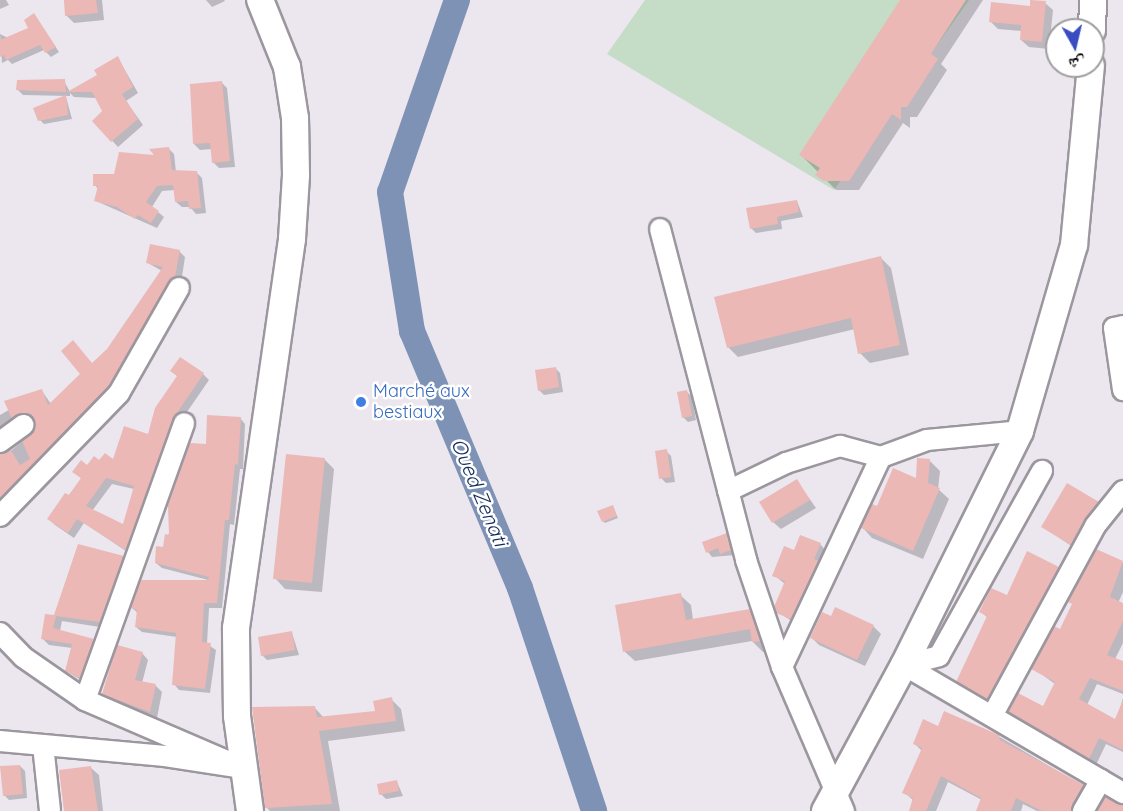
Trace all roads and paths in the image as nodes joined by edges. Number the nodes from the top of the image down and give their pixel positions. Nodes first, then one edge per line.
1 (260, 0) edge
2 (1093, 0) edge
3 (1092, 18) edge
4 (1090, 78) edge
5 (660, 229) dead end
6 (179, 288) dead end
7 (1123, 326) edge
8 (1123, 390) edge
9 (184, 423) dead end
10 (23, 425) dead end
11 (1020, 431) junction
12 (0, 442) edge
13 (880, 457) junction
14 (1042, 471) dead end
15 (728, 491) junction
16 (1123, 491) edge
17 (0, 516) edge
18 (0, 634) edge
19 (904, 664) junction
20 (783, 667) junction
21 (85, 700) junction
22 (992, 716) junction
23 (0, 741) edge
24 (43, 745) junction
25 (243, 768) junction
26 (1101, 780) junction
27 (1123, 793) edge
28 (835, 805) edge
29 (50, 811) edge
30 (250, 811) edge
31 (1083, 811) edge

1 - 25 main road
2 - 3 main road
4 - 11 main road
5 - 15 street
6 - 17 street
7 - 8 street
9 - 21 street
10 - 12 street
11 - 13 street
11 - 19 main road
13 - 15 street
13 - 20 street
14 - 19 street
15 - 20 street
16 - 22 street
18 - 21 street
19 - 22 street
19 - 28 main road
20 - 28 street
21 - 25 street
22 - 26 street
23 - 24 street
24 - 25 street
24 - 29 street
25 - 30 main road
26 - 27 street
26 - 31 street

